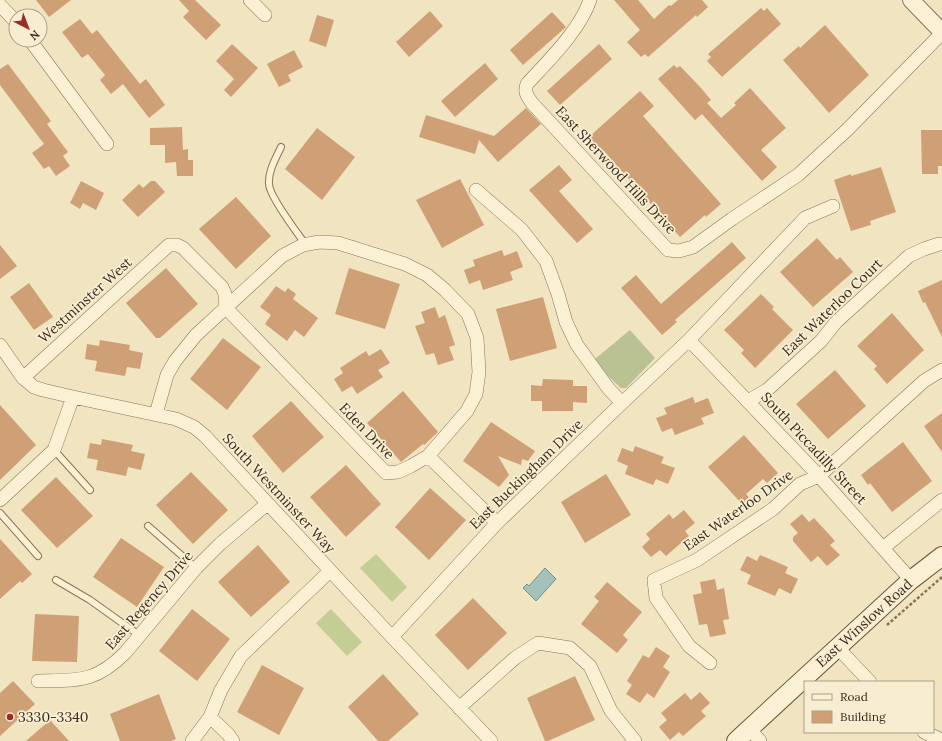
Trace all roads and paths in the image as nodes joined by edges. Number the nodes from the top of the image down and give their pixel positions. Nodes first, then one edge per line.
1 (250, 0) edge
2 (590, 0) edge
3 (911, 0) edge
4 (0, 5) edge
5 (8, 14) edge
6 (264, 15) dead end
7 (942, 33) edge
8 (36, 48) edge
9 (107, 144) dead end
10 (281, 146) dead end
11 (476, 190) dead end
12 (833, 206) dead end
13 (942, 244) edge
14 (306, 245) junction
15 (226, 308) junction
16 (690, 340) junction
17 (0, 345) edge
18 (942, 370) edge
19 (23, 378) junction
20 (73, 397) junction
21 (748, 401) junction
22 (622, 402) junction
23 (156, 414) junction
24 (54, 450) junction
25 (428, 456) junction
26 (819, 476) junction
27 (90, 490) dead end
28 (0, 500) edge
29 (942, 500) edge
30 (267, 504) junction
31 (0, 513) edge
32 (497, 523) junction
33 (148, 526) dead end
34 (883, 548) junction
35 (38, 556) dead end
36 (942, 556) edge
37 (196, 568) junction
38 (330, 571) junction
39 (56, 580) dead end
40 (911, 580) junction
41 (139, 635) junction
42 (392, 637) junction
43 (837, 647) junction
44 (710, 663) dead end
45 (38, 681) dead end
46 (805, 681) edge
47 (869, 681) edge
48 (804, 682) edge
49 (459, 708) junction
50 (210, 717) junction
51 (926, 733) edge
52 (754, 735) edge
53 (942, 740) edge
54 (192, 741) edge
55 (233, 741) edge
56 (491, 741) edge
57 (635, 741) edge
58 (736, 741) edge

1 - 6 street
2 - 7 street, East Sherwood Hills Drive
3 - 7 street
4 - 5 street
8 - 9 street
10 - 14 lane
11 - 22 street
12 - 16 street
13 - 21 street, East Waterloo Court
14 - 15 street
14 - 25 street
15 - 19 street, Westminster West
15 - 23 street
15 - 25 street, Eden Drive
16 - 21 street, South Piccadilly Street
16 - 22 street, East Buckingham Drive
17 - 19 street, South Westminster Way
18 - 26 street
19 - 20 street, South Westminster Way
20 - 23 street, South Westminster Way
20 - 24 street
21 - 26 street, South Piccadilly Street
22 - 32 street, East Buckingham Drive
23 - 30 street, South Westminster Way
24 - 27 lane
24 - 28 street
25 - 32 street
26 - 34 street, South Piccadilly Street
26 - 44 street, East Waterloo Drive
29 - 34 street
30 - 37 street, East Regency Drive
30 - 38 street, South Westminster Way
31 - 35 lane
32 - 42 street, East Buckingham Drive
33 - 37 lane
34 - 40 street, South Piccadilly Street
36 - 40 main road, East Winslow Road
37 - 41 street, East Regency Drive
38 - 42 street, South Westminster Way
38 - 50 street
39 - 41 lane
40 - 43 main road, East Winslow Road
41 - 45 street, East Regency Drive
42 - 49 street, South Westminster Way
43 - 46 main road, East Winslow Road
43 - 47 street
48 - 52 main road, East Winslow Road
49 - 56 street, South Westminster Way
49 - 57 street
50 - 54 street
50 - 55 street
51 - 53 street
52 - 58 main road, East Winslow Road

